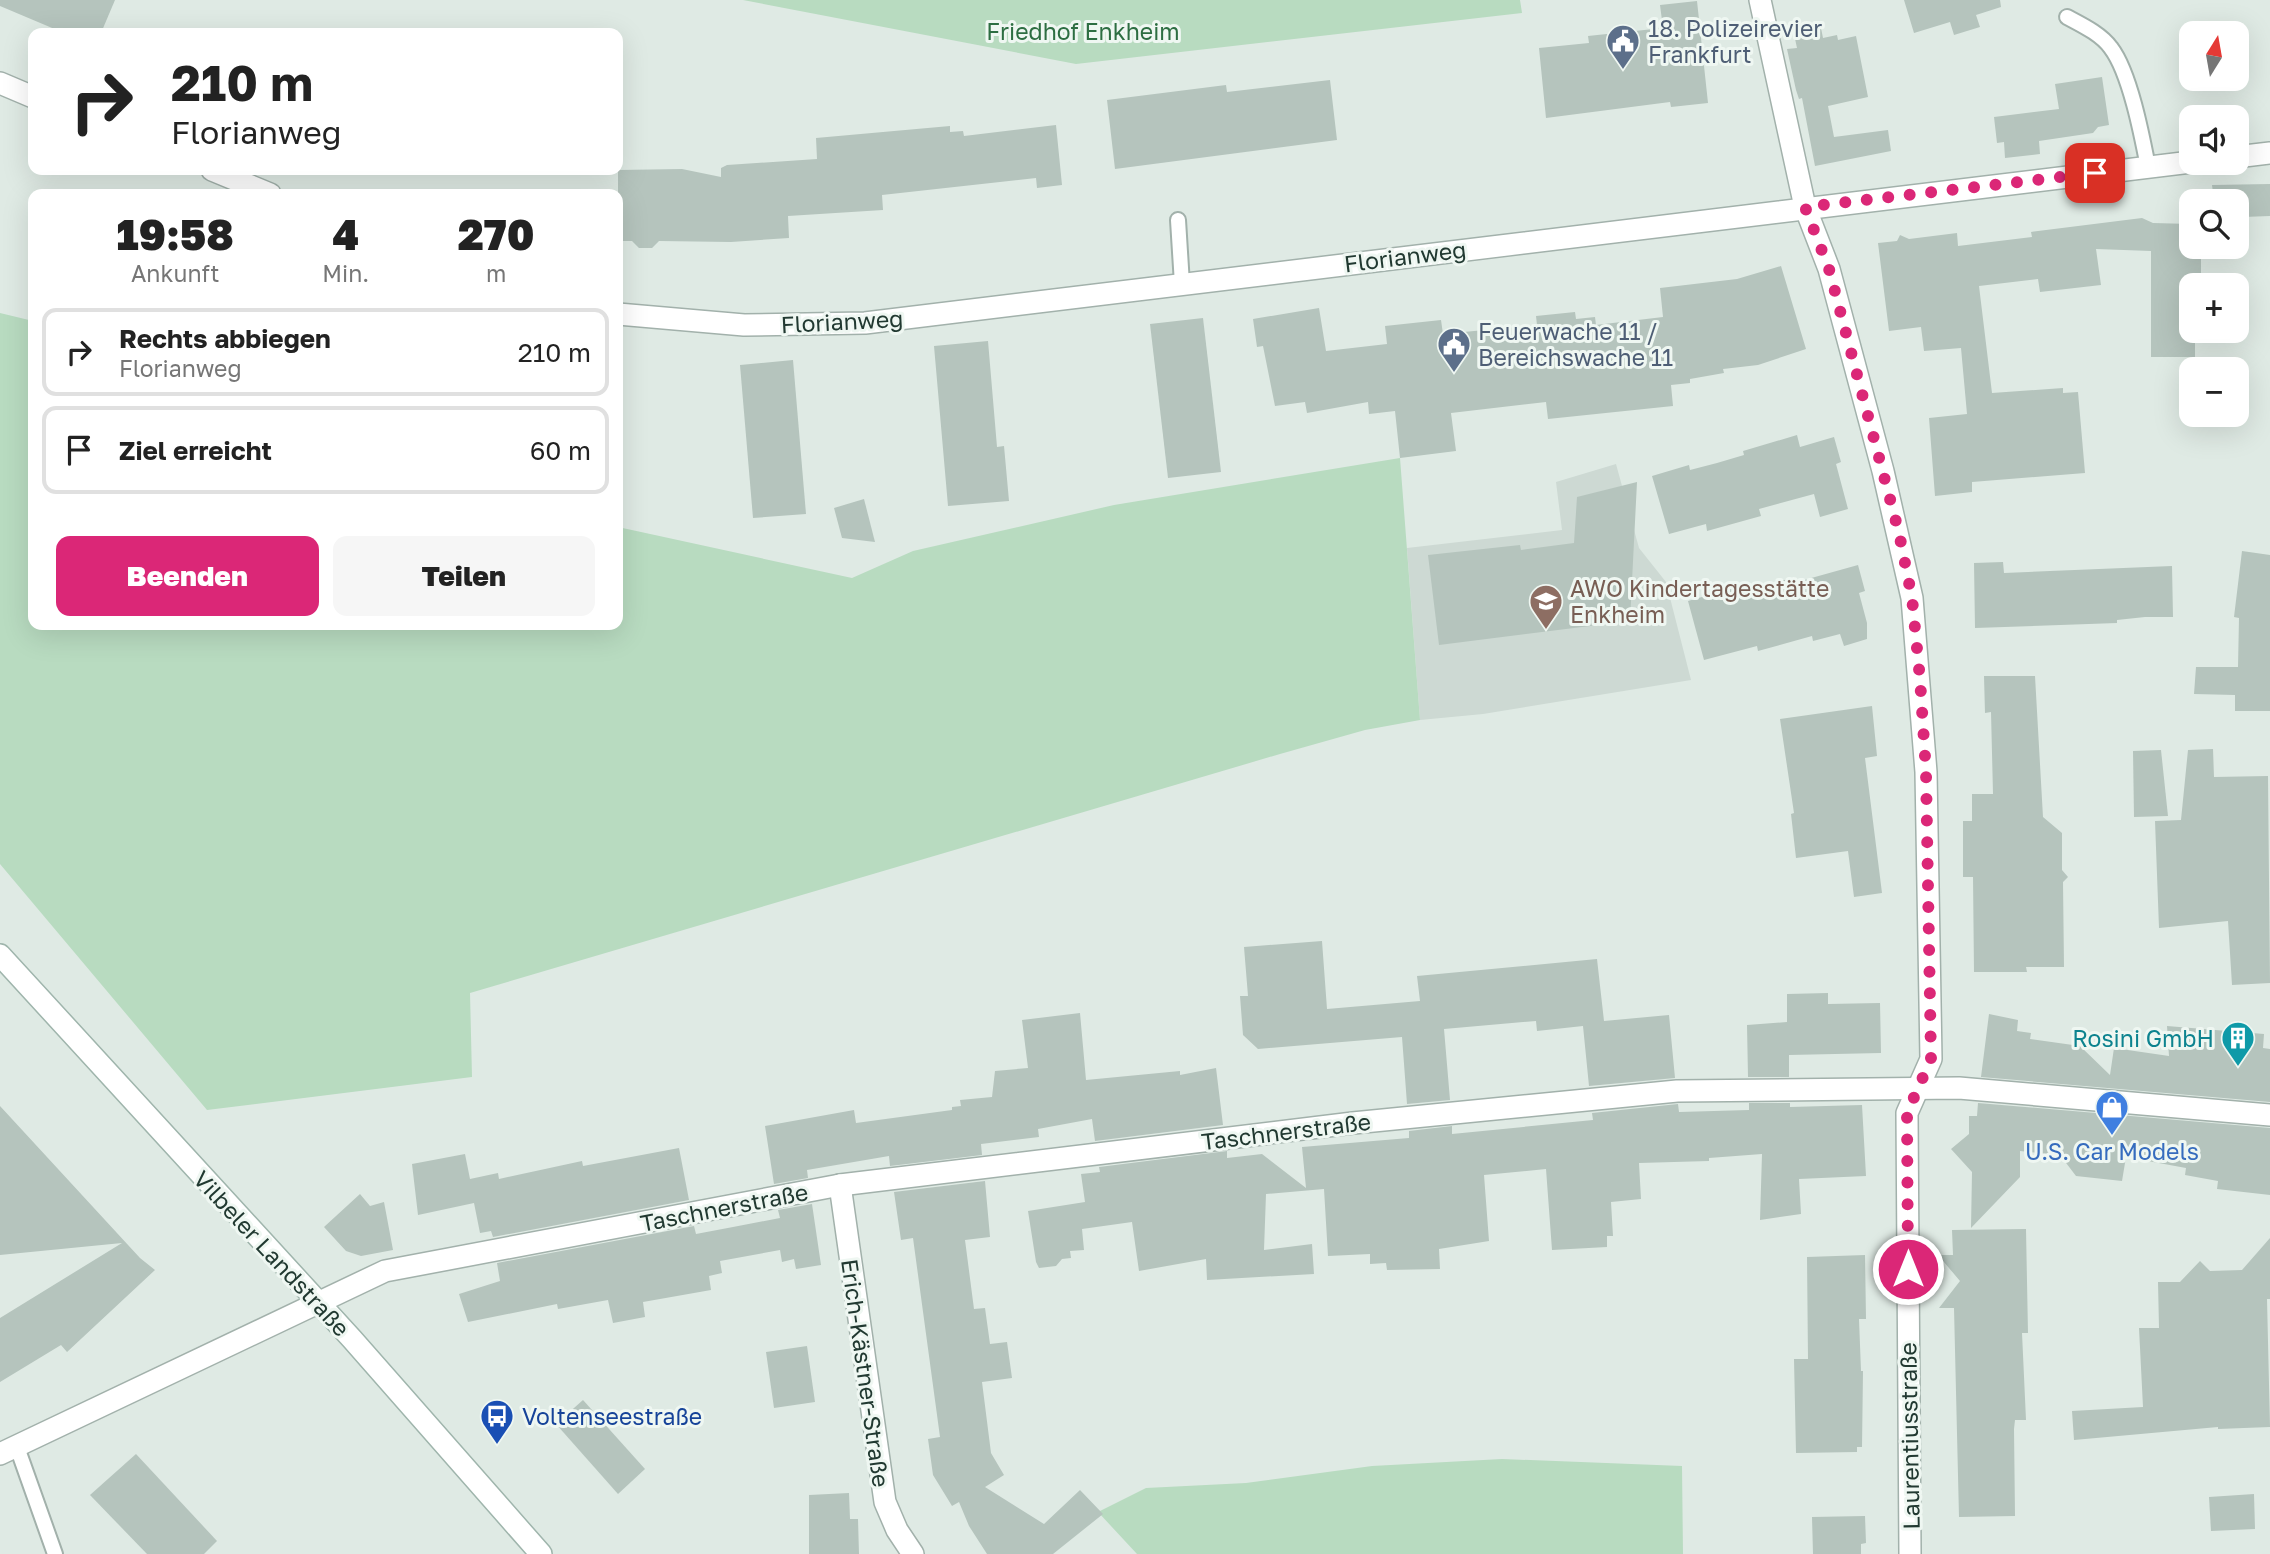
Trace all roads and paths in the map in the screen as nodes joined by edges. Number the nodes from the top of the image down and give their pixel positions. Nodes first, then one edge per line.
1 (1760, 0) edge
2 (2067, 18) dead end
3 (0, 83) edge
4 (28, 95) edge
5 (2270, 153) edge
6 (2249, 155) edge
7 (2179, 163) edge
8 (2148, 167) junction
9 (224, 175) edge
10 (258, 189) edge
11 (1805, 207) junction
12 (1178, 220) dead end
13 (1182, 284) junction
14 (623, 314) edge
15 (0, 955) edge
16 (1917, 1088) junction
17 (2270, 1115) edge
18 (839, 1185) junction
19 (317, 1303) junction
20 (8, 1450) edge
21 (55, 1554) edge
22 (541, 1554) edge
23 (913, 1554) edge
24 (1910, 1554) edge

1 - 11 street, Laurentiusstraße
2 - 8 lane
3 - 4 street
5 - 6 street
7 - 8 street, Florianweg
8 - 11 street, Florianweg
9 - 10 street
11 - 13 street, Florianweg
11 - 16 street, Laurentiusstraße
12 - 13 lane
13 - 14 street, Florianweg
15 - 19 street, Vilbeler Landstraße
16 - 17 street, Taschnerstraße
16 - 18 street, Taschnerstraße
16 - 24 street, Laurentiusstraße
18 - 19 street, Taschnerstraße
18 - 23 street, Erich-Kästner-Straße
19 - 20 street
19 - 22 street, Vilbeler Landstraße
20 - 21 lane

